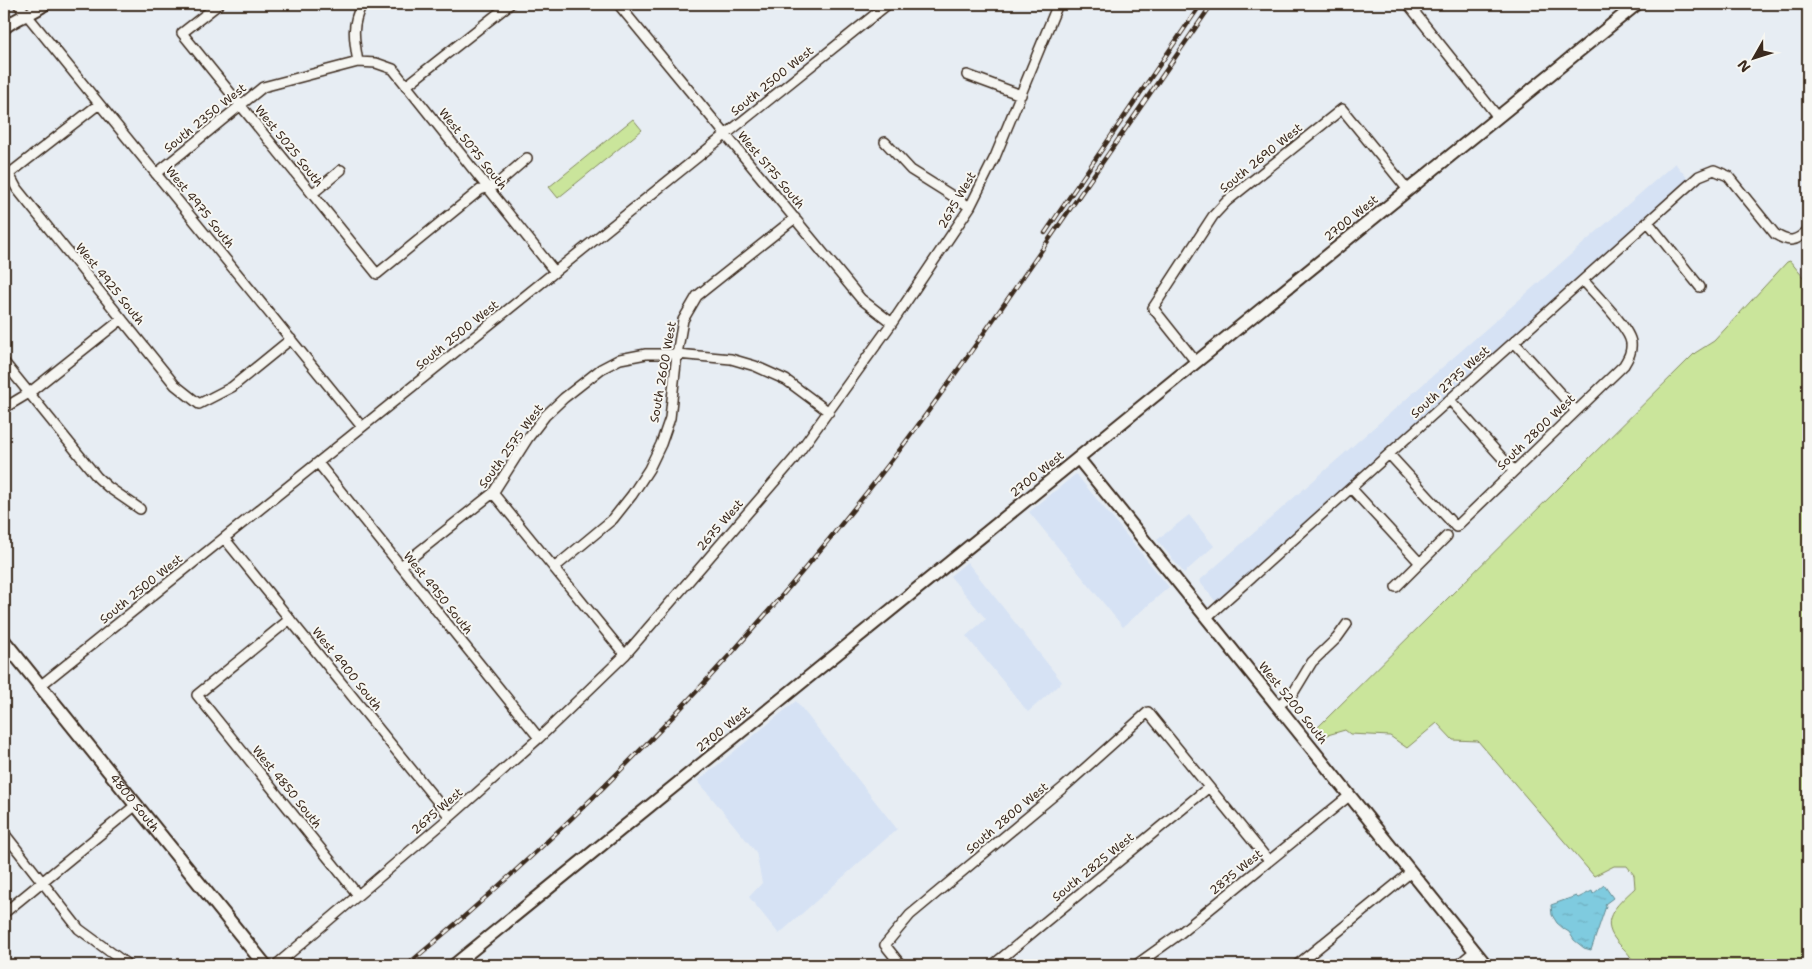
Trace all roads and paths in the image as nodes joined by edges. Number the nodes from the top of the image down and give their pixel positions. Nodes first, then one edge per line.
1 (18, 4) edge
2 (45, 4) edge
3 (219, 4) edge
4 (362, 4) edge
5 (510, 4) edge
6 (618, 4) edge
7 (888, 4) edge
8 (1058, 4) edge
9 (1408, 4) edge
10 (1632, 5) edge
11 (26, 14) junction
12 (4, 28) edge
13 (358, 62) junction
14 (967, 75) dead end
15 (406, 86) junction
16 (1021, 95) junction
17 (99, 104) junction
18 (240, 106) junction
19 (1498, 117) junction
20 (726, 135) junction
21 (885, 142) dead end
22 (527, 158) dead end
23 (341, 170) dead end
24 (156, 174) junction
25 (487, 187) junction
26 (1408, 190) junction
27 (312, 194) junction
28 (970, 207) junction
29 (795, 218) junction
30 (1648, 222) junction
31 (1808, 230) edge
32 (556, 272) junction
33 (1583, 280) junction
34 (1700, 287) dead end
35 (122, 319) junction
36 (892, 323) junction
37 (291, 339) junction
38 (1514, 342) junction
39 (677, 354) junction
40 (4, 362) edge
41 (1196, 362) junction
42 (29, 393) junction
43 (1450, 400) junction
44 (4, 408) edge
45 (1576, 411) junction
46 (829, 412) junction
47 (362, 427) junction
48 (1389, 454) junction
49 (1078, 458) junction
50 (318, 462) junction
51 (1514, 471) junction
52 (1351, 488) junction
53 (493, 493) junction
54 (140, 509) dead end
55 (1447, 536) dead end
56 (224, 538) junction
57 (1420, 564) junction
58 (401, 566) junction
59 (554, 568) junction
60 (1396, 587) dead end
61 (1206, 618) junction
62 (290, 619) junction
63 (1347, 624) dead end
64 (4, 641) edge
65 (625, 655) junction
66 (40, 686) junction
67 (1277, 706) junction
68 (539, 738) junction
69 (1209, 787) junction
70 (1350, 796) junction
71 (136, 805) junction
72 (450, 817) junction
73 (4, 833) edge
74 (1269, 861) junction
75 (1411, 872) junction
76 (42, 882) junction
77 (358, 895) junction
78 (4, 913) edge
79 (1475, 951) junction
80 (122, 964) edge
81 (265, 965) edge
82 (276, 965) edge
83 (454, 965) edge
84 (901, 965) edge
85 (993, 965) edge
86 (1136, 965) edge
87 (1297, 965) edge
88 (1458, 965) edge
89 (1486, 965) edge

1 - 11 street, West 4975 South
2 - 11 street
3 - 18 street, West 5025 South
4 - 13 street
5 - 15 street
6 - 20 street, West 5175 South
7 - 20 street, South 2500 West
8 - 16 street, 2675 West
9 - 19 street
10 - 19 street, 2700 West
11 - 12 street
11 - 17 street, West 4975 South
13 - 15 street, West 5075 South
13 - 18 street, South 2350 West
14 - 16 street
15 - 25 street, West 5075 South
16 - 28 street, 2675 West
17 - 24 street, West 4975 South
17 - 35 street, West 4925 South
18 - 24 street, South 2350 West
18 - 27 street, West 5025 South
19 - 26 street, 2700 West
20 - 29 street, West 5175 South
20 - 32 street, South 2500 West
21 - 28 street
22 - 25 street
23 - 27 street
24 - 37 street, West 4975 South
25 - 27 street, West 5025 South
25 - 32 street, West 5075 South
26 - 41 street, 2700 West
26 - 41 street, South 2690 West
28 - 36 street, 2675 West
29 - 36 street, West 5175 South
29 - 39 street, South 2600 West
30 - 31 street, South 2775 West
30 - 33 street, South 2775 West
30 - 34 street
32 - 47 street, South 2500 West
33 - 38 street, South 2775 West
33 - 45 street, South 2800 West
35 - 37 street, West 4925 South
35 - 42 street
36 - 46 street, 2675 West
37 - 47 street, West 4975 South
38 - 43 street, South 2775 West
38 - 45 street
39 - 46 street, South 2575 West
39 - 53 street, South 2575 West
39 - 59 street, South 2600 West
40 - 42 street
41 - 49 street, 2700 West
42 - 44 street
42 - 54 street
43 - 48 street, South 2775 West
43 - 51 street
45 - 51 street, South 2800 West
46 - 65 street, 2675 West
47 - 50 street, South 2500 West
48 - 51 street, South 2800 West
48 - 52 street, South 2775 West
49 - 61 street, West 5200 South
49 - 83 street, 2700 West
50 - 56 street, South 2500 West
50 - 58 street, West 4950 South
52 - 57 street
52 - 61 street, South 2775 West
53 - 58 street, South 2575 West
53 - 59 street
55 - 57 street
56 - 62 street, West 4900 South
56 - 66 street, South 2500 West
57 - 60 street
58 - 68 street, West 4950 South
59 - 65 street
61 - 67 street, West 5200 South
62 - 72 street, West 4900 South
62 - 77 street, West 4850 South
63 - 67 street
64 - 66 main road, 4800 South
65 - 68 street, 2675 West
66 - 71 main road, 4800 South
67 - 70 street, West 5200 South
68 - 72 street, 2675 West
69 - 74 street
69 - 84 street, South 2800 West
69 - 85 street, South 2825 West
70 - 74 street, 2875 West
70 - 75 street, West 5200 South
71 - 76 street
71 - 81 main road, 4800 South
72 - 77 street, 2675 West
73 - 76 street
74 - 86 street, 2875 West
75 - 79 street, West 5200 South
75 - 87 street
76 - 78 street
76 - 80 street
77 - 82 street, 2675 West
79 - 88 street
79 - 89 street, West 5200 South

